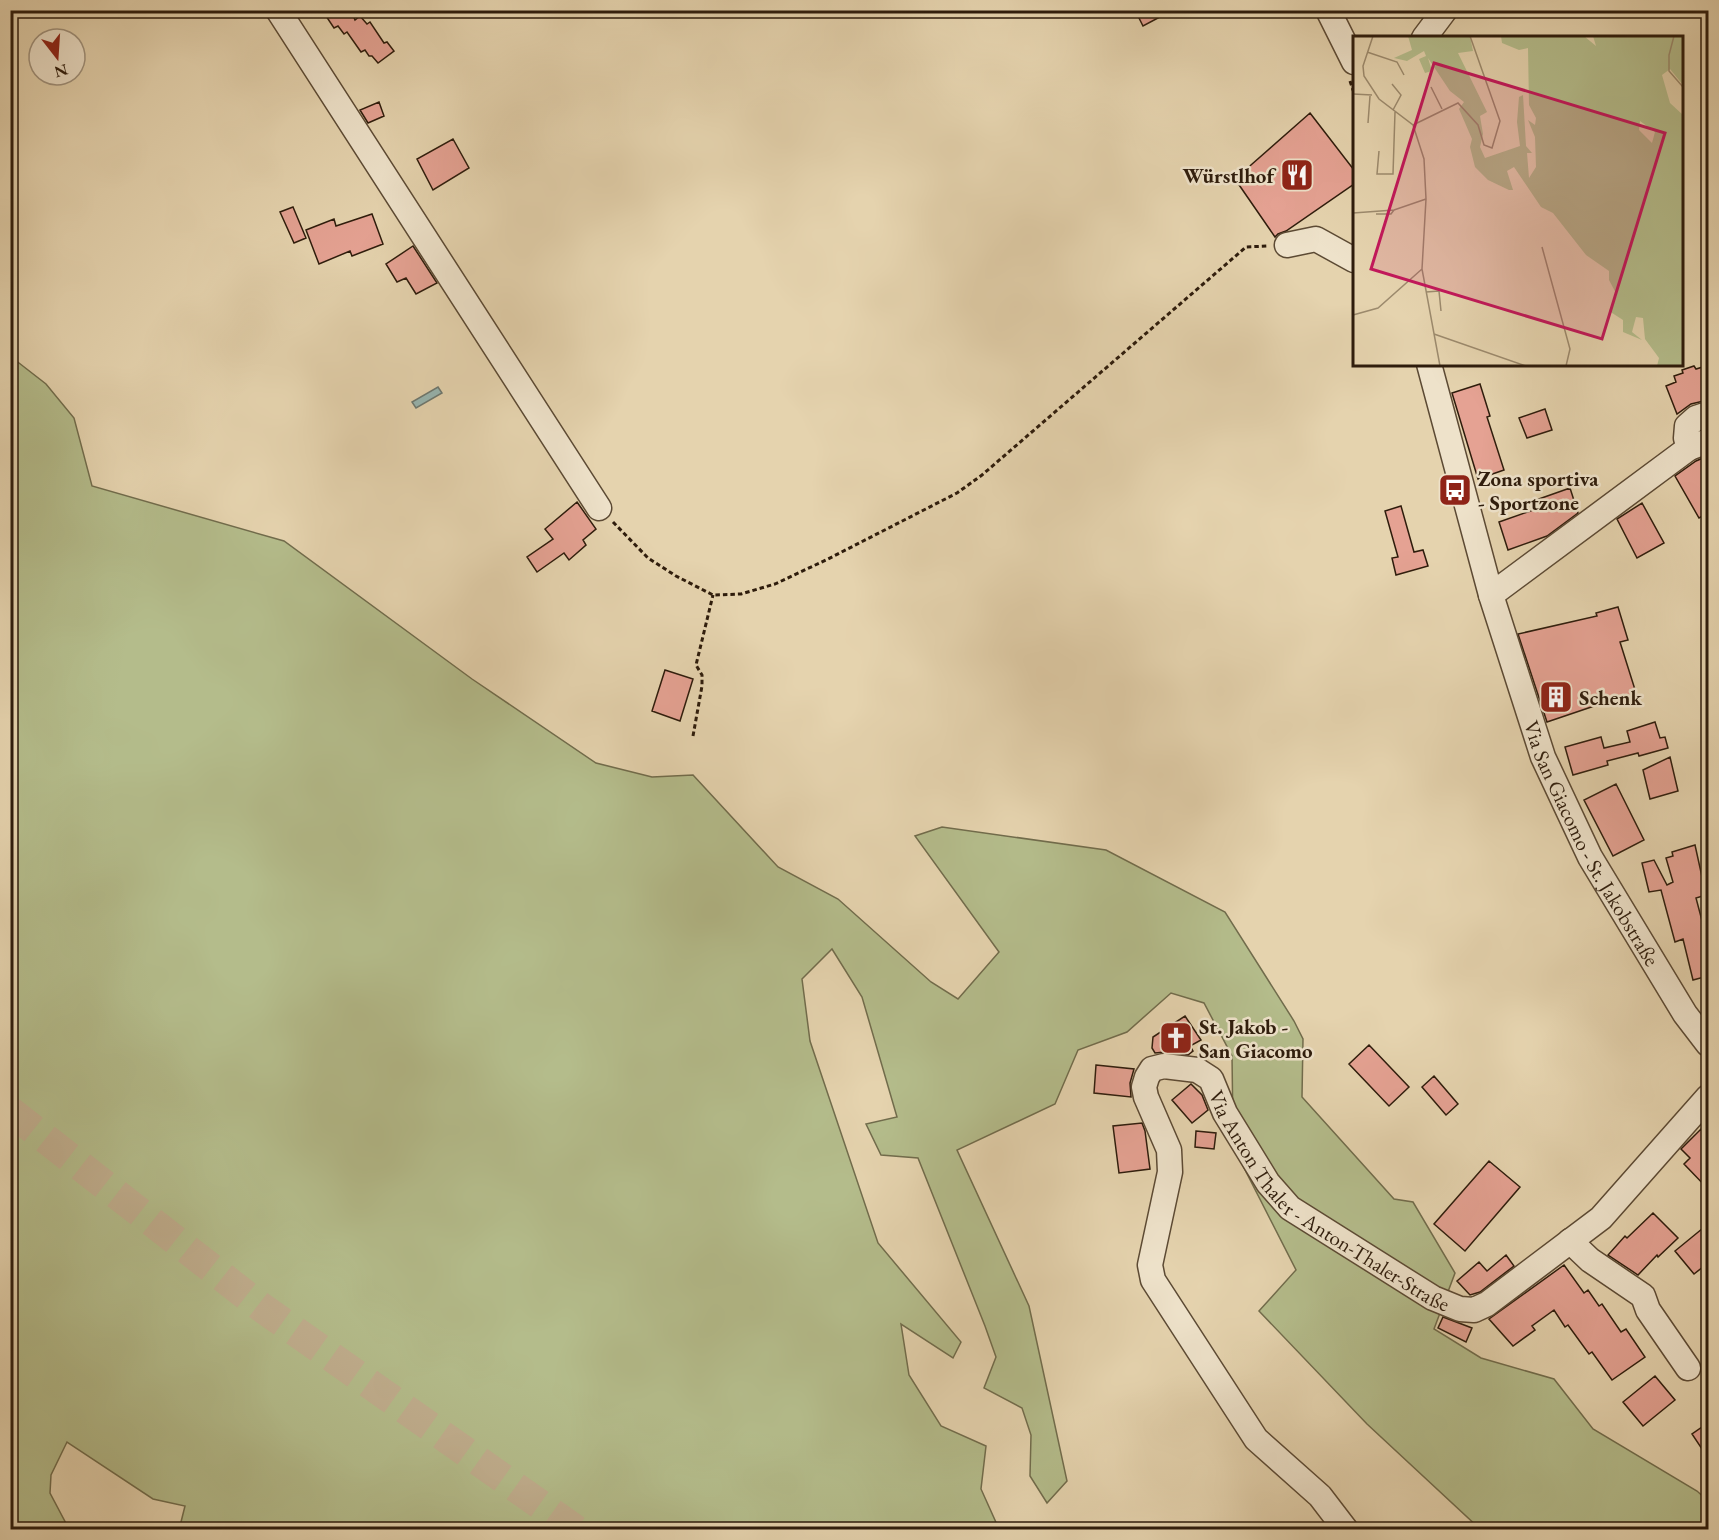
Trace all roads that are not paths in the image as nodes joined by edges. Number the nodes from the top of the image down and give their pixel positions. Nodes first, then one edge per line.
1 (278, 10) edge
2 (1328, 10) edge
3 (1445, 10) edge
4 (1426, 36) edge
5 (1353, 60) edge
6 (1287, 245) road end
7 (1353, 259) edge
8 (1430, 366) edge
9 (1708, 414) edge
10 (1699, 444) edge
11 (599, 508) road end
12 (1491, 595) junction
13 (1708, 1044) edge
14 (1708, 1097) edge
15 (1570, 1241) junction
16 (1688, 1368) dead end
17 (1346, 1530) edge

1 - 11 street
2 - 5 street
3 - 4 street
6 - 7 street
8 - 12 street, Via San Giacomo - St. Jakobstraße
9 - 10 street
10 - 12 street
12 - 13 street, Via San Giacomo - St. Jakobstraße
14 - 15 street, Via Anton Thaler - Anton-Thaler-Straße
15 - 16 street
15 - 17 street, Via Anton Thaler - Anton-Thaler-Straße

